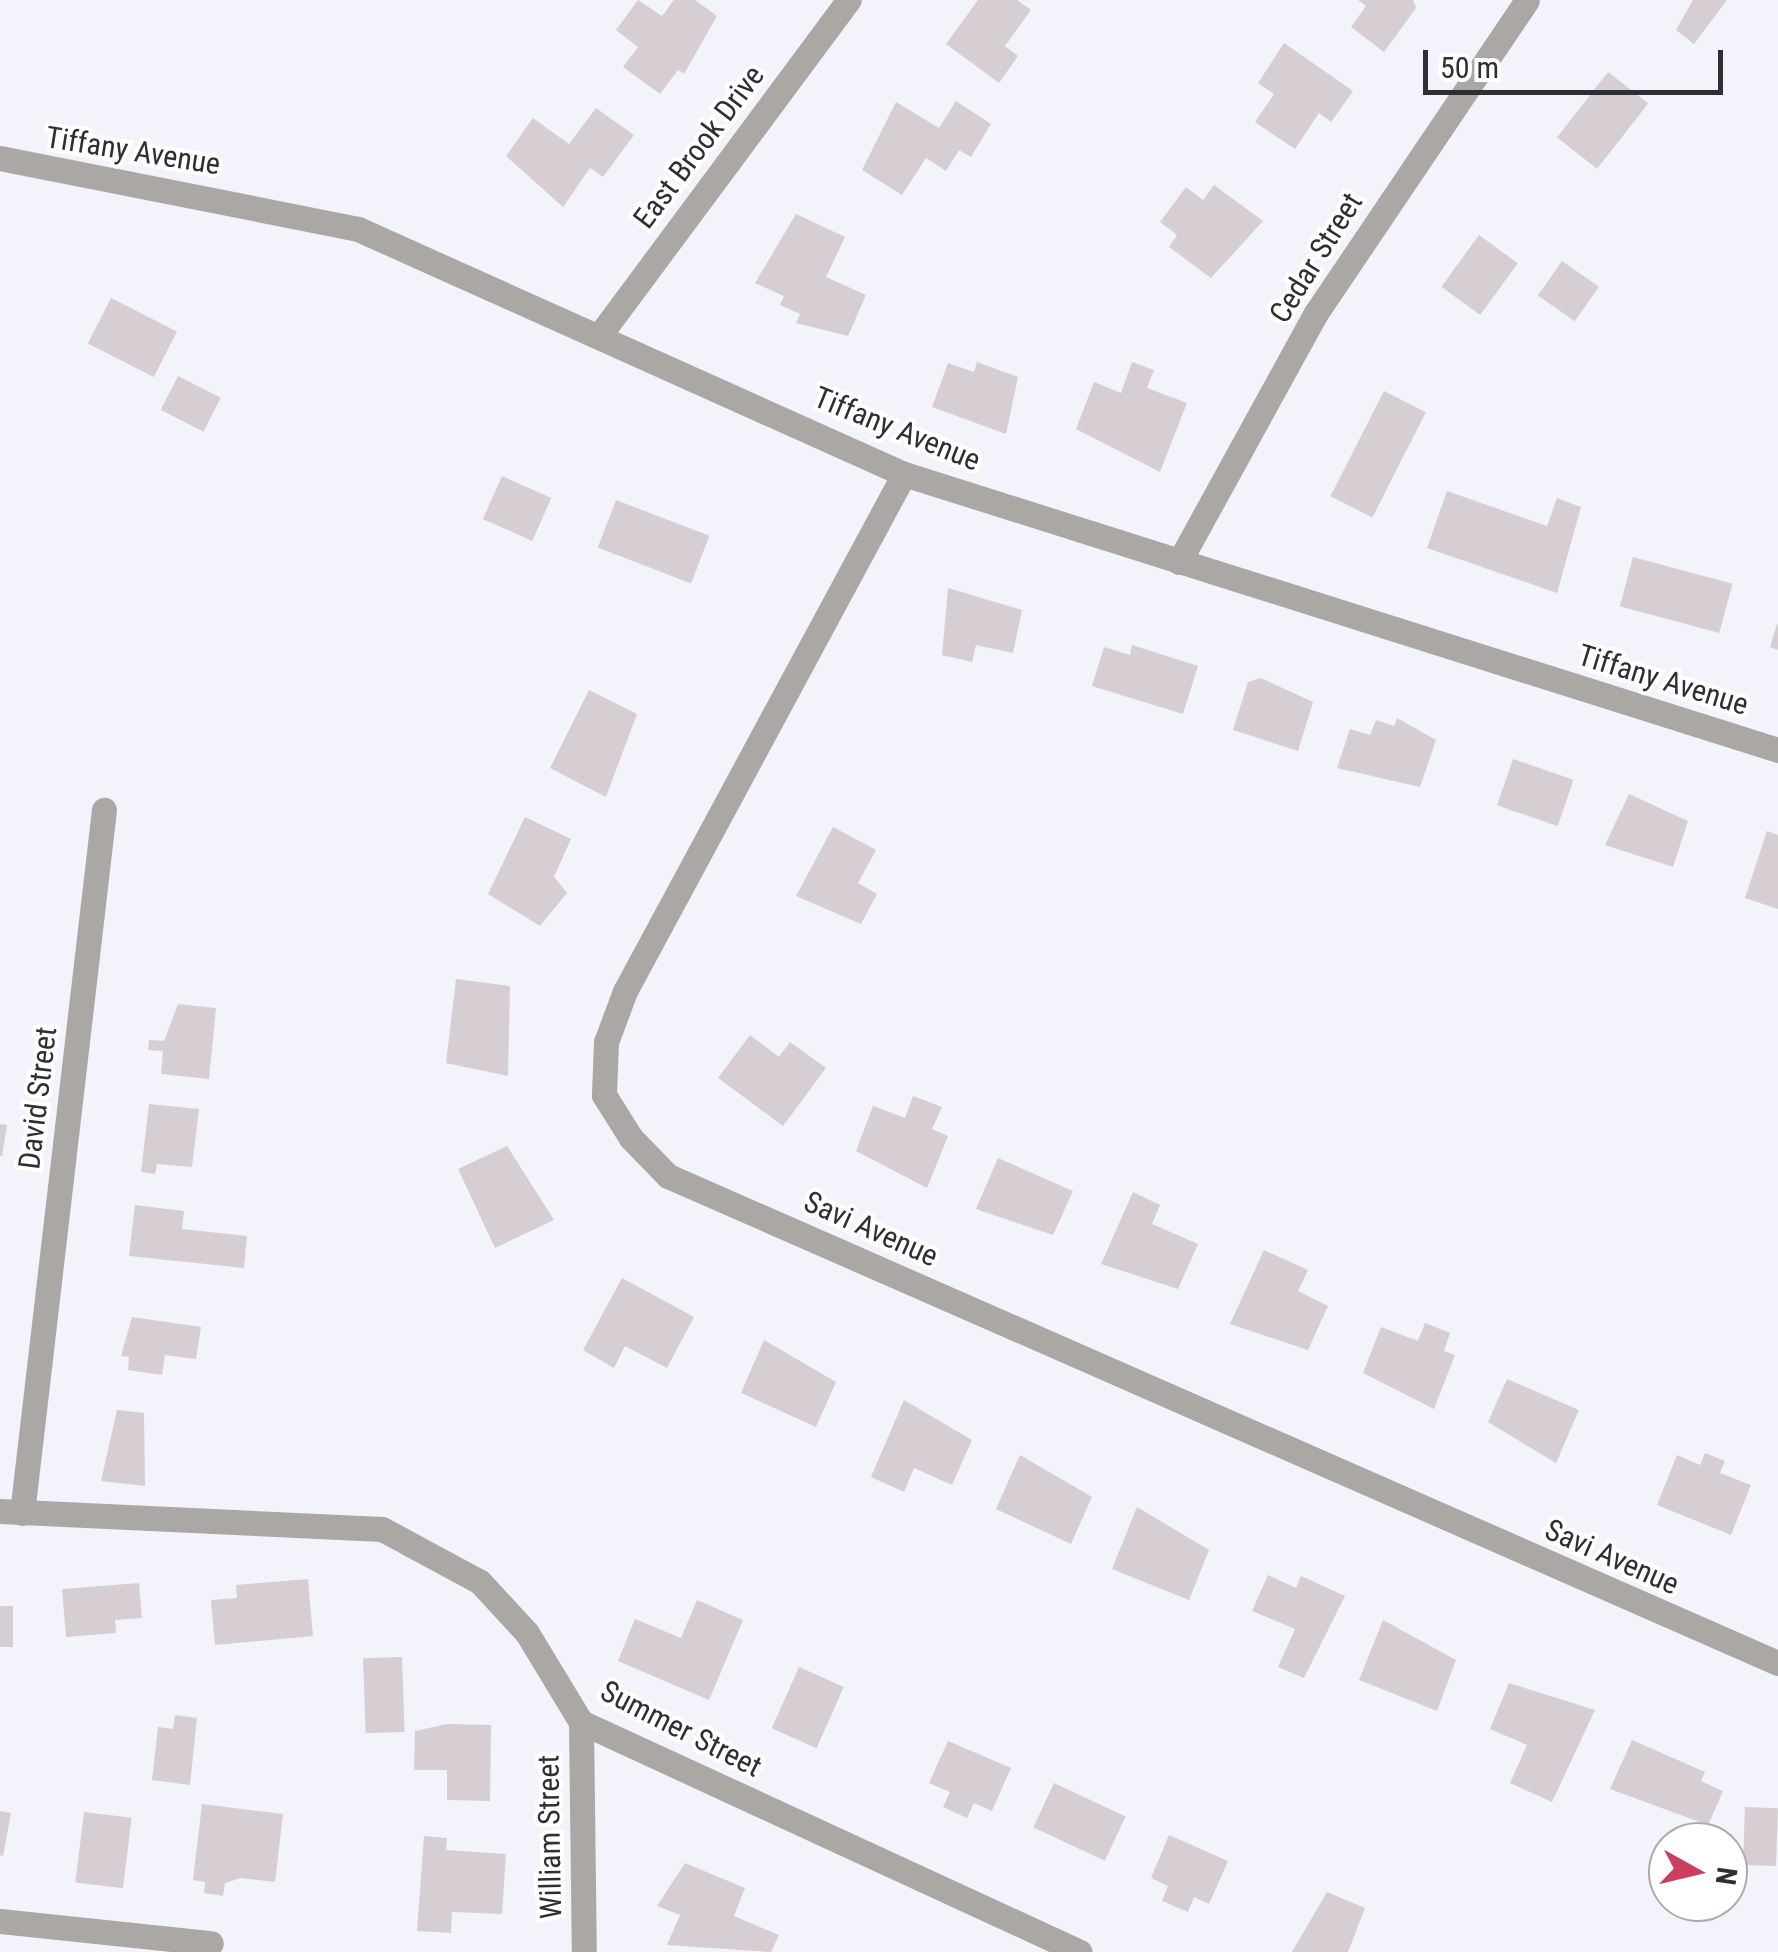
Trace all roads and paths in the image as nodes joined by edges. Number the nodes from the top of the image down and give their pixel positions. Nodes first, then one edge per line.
1 (849, 0) edge
2 (1526, 0) edge
3 (0, 158) edge
4 (602, 332) junction
5 (904, 474) junction
6 (1179, 562) junction
7 (1778, 750) edge
8 (104, 810) dead end
9 (11, 1512) edge
10 (1778, 1662) edge
11 (582, 1722) junction
12 (0, 1921) edge
13 (212, 1943) dead end
14 (1048, 1945) edge
15 (584, 1952) edge
16 (1080, 1952) edge

1 - 4 street, East Brook Drive
2 - 6 street, Cedar Street
3 - 4 street, Tiffany Avenue
4 - 5 street, Tiffany Avenue
5 - 6 street, Tiffany Avenue
5 - 10 street, Savi Avenue
6 - 7 street, Tiffany Avenue
8 - 9 street, David Street
9 - 11 street, Summer Street
11 - 14 street, Summer Street
11 - 15 street, William Street
12 - 13 street
14 - 16 street, Summer Street

